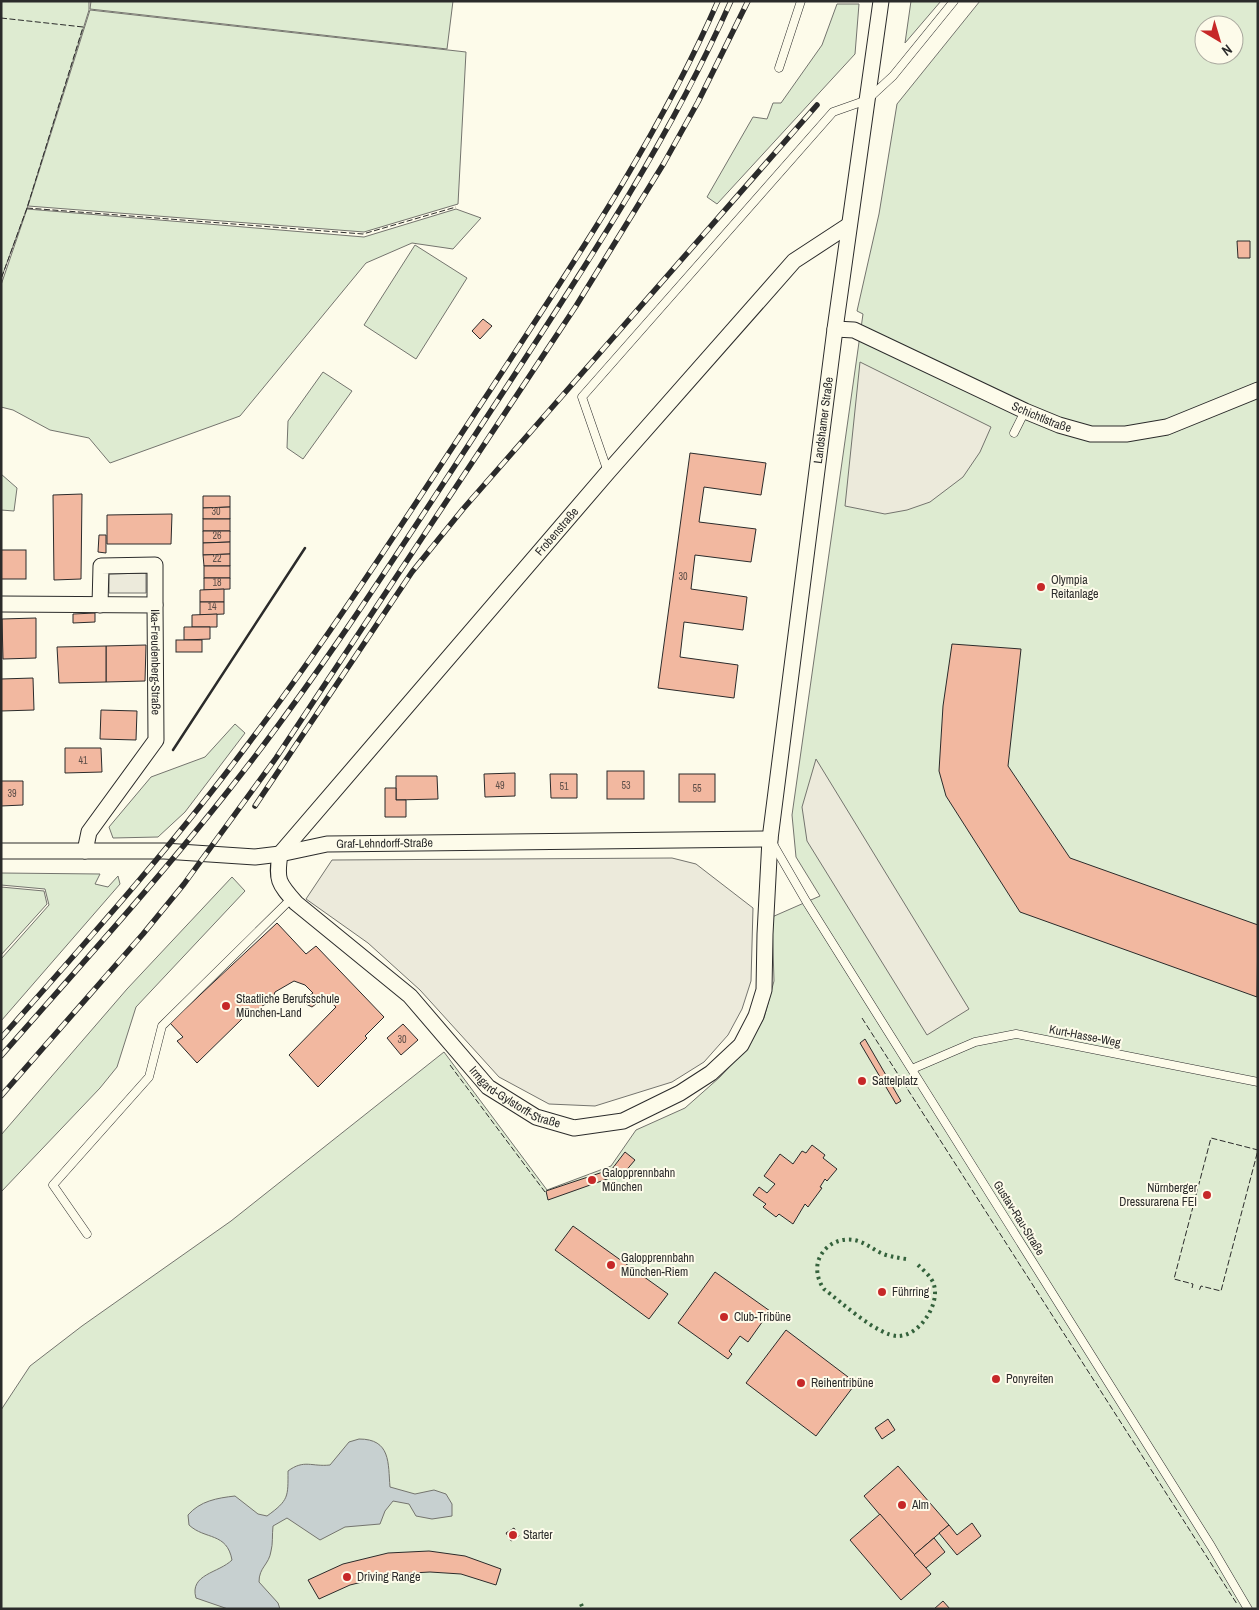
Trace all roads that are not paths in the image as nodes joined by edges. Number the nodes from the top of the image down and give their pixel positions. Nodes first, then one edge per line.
1 (801, 1) edge
2 (881, 1) edge
3 (954, 1) edge
4 (779, 68) dead end
5 (867, 100) junction
6 (849, 226) junction
7 (834, 329) junction
8 (1258, 390) edge
9 (1025, 411) junction
10 (1014, 433) dead end
11 (608, 472) junction
12 (1, 604) edge
13 (100, 605) junction
14 (155, 605) junction
15 (770, 839) junction
16 (1, 851) edge
17 (85, 851) junction
18 (280, 854) junction
19 (294, 900) junction
20 (912, 1069) junction
21 (1258, 1082) edge
22 (87, 1234) dead end
23 (1248, 1609) edge

1 - 4 lane
2 - 5 street, Landshamer Straße
3 - 5 lane
5 - 6 street, Landshamer Straße
5 - 11 lane
6 - 7 street, Landshamer Straße
6 - 11 street, Frobenstraße
7 - 9 street, Schichtlstraße
7 - 15 street, Landshamer Straße
8 - 9 street, Schichtlstraße
9 - 10 lane
11 - 18 street, Frobenstraße
12 - 13 street, Ika-Freudenberg-Straße
13 - 14 street, Ika-Freudenberg-Straße
13 - 14 street
14 - 17 street, Ika-Freudenberg-Straße
15 - 18 street, Graf-Lehndorff-Straße
15 - 19 street, Irmgard-Gylstorff-Straße
15 - 20 lane, Gustav-Rau-Straße
16 - 17 street, Graf-Lehndorff-Straße
17 - 18 street, Graf-Lehndorff-Straße
18 - 19 street, Irmgard-Gylstorff-Straße
19 - 22 lane
20 - 21 lane, Kurt-Hasse-Weg
20 - 23 lane, Gustav-Rau-Straße

